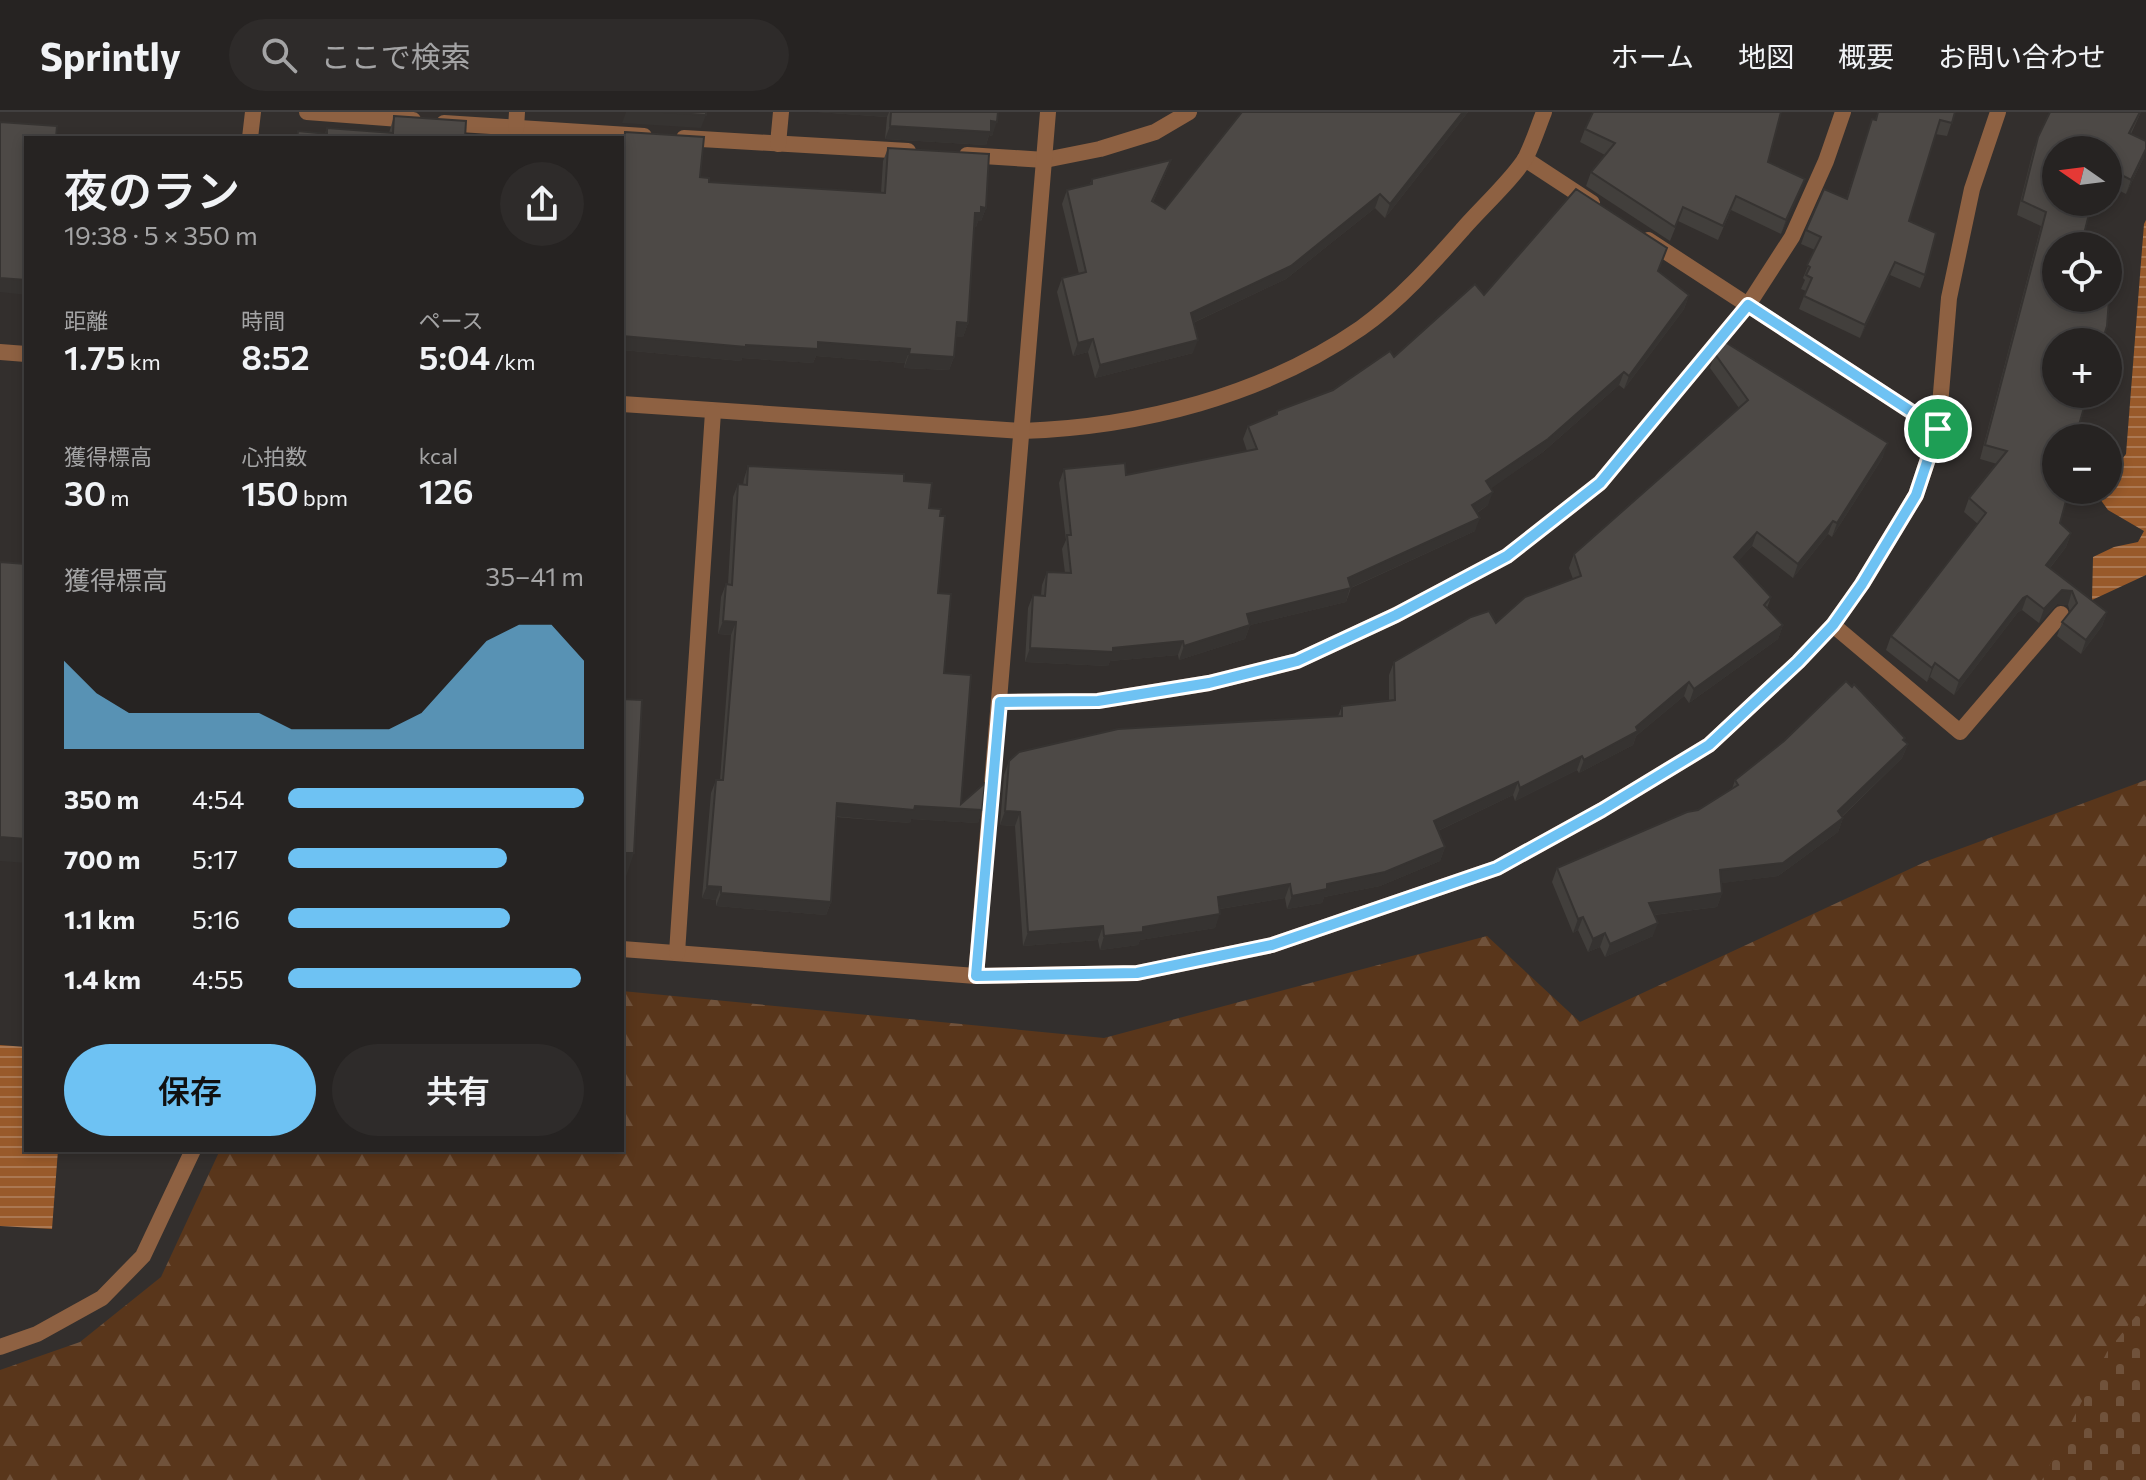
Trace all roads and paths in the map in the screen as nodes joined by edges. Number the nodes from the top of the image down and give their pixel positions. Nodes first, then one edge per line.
1 (253, 112) edge
2 (307, 112) edge
3 (781, 112) edge
4 (1048, 112) edge
5 (1189, 112) edge
6 (1544, 112) edge
7 (1843, 112) edge
8 (1998, 112) edge
9 (517, 120) edge
10 (250, 136) edge
11 (778, 144) junction
12 (919, 152) edge
13 (951, 154) edge
14 (1525, 159) junction
15 (1045, 160) junction
16 (1607, 213) edge
17 (1633, 230) edge
18 (1748, 305) junction
19 (0, 352) edge
20 (24, 354) edge
21 (624, 404) edge
22 (713, 412) junction
23 (1938, 429) junction
24 (1022, 431) junction
25 (2061, 614) edge
26 (1833, 625) junction
27 (1000, 702) junction
28 (624, 949) edge
29 (677, 953) junction
30 (976, 976) junction
31 (192, 1152) edge
32 (0, 1347) edge

1 - 10 street
2 - 9 street
3 - 11 street
4 - 15 street
5 - 15 street
6 - 14 street
7 - 18 street
8 - 23 street
9 - 11 street
11 - 12 street
13 - 15 street
14 - 16 street
14 - 24 street
15 - 24 street
17 - 18 street
18 - 23 street
18 - 27 street
19 - 20 street
21 - 22 street
22 - 24 street
22 - 29 street
23 - 26 street
24 - 27 street
25 - 26 street
26 - 30 street
27 - 30 street
28 - 29 street
29 - 30 street
31 - 32 street

